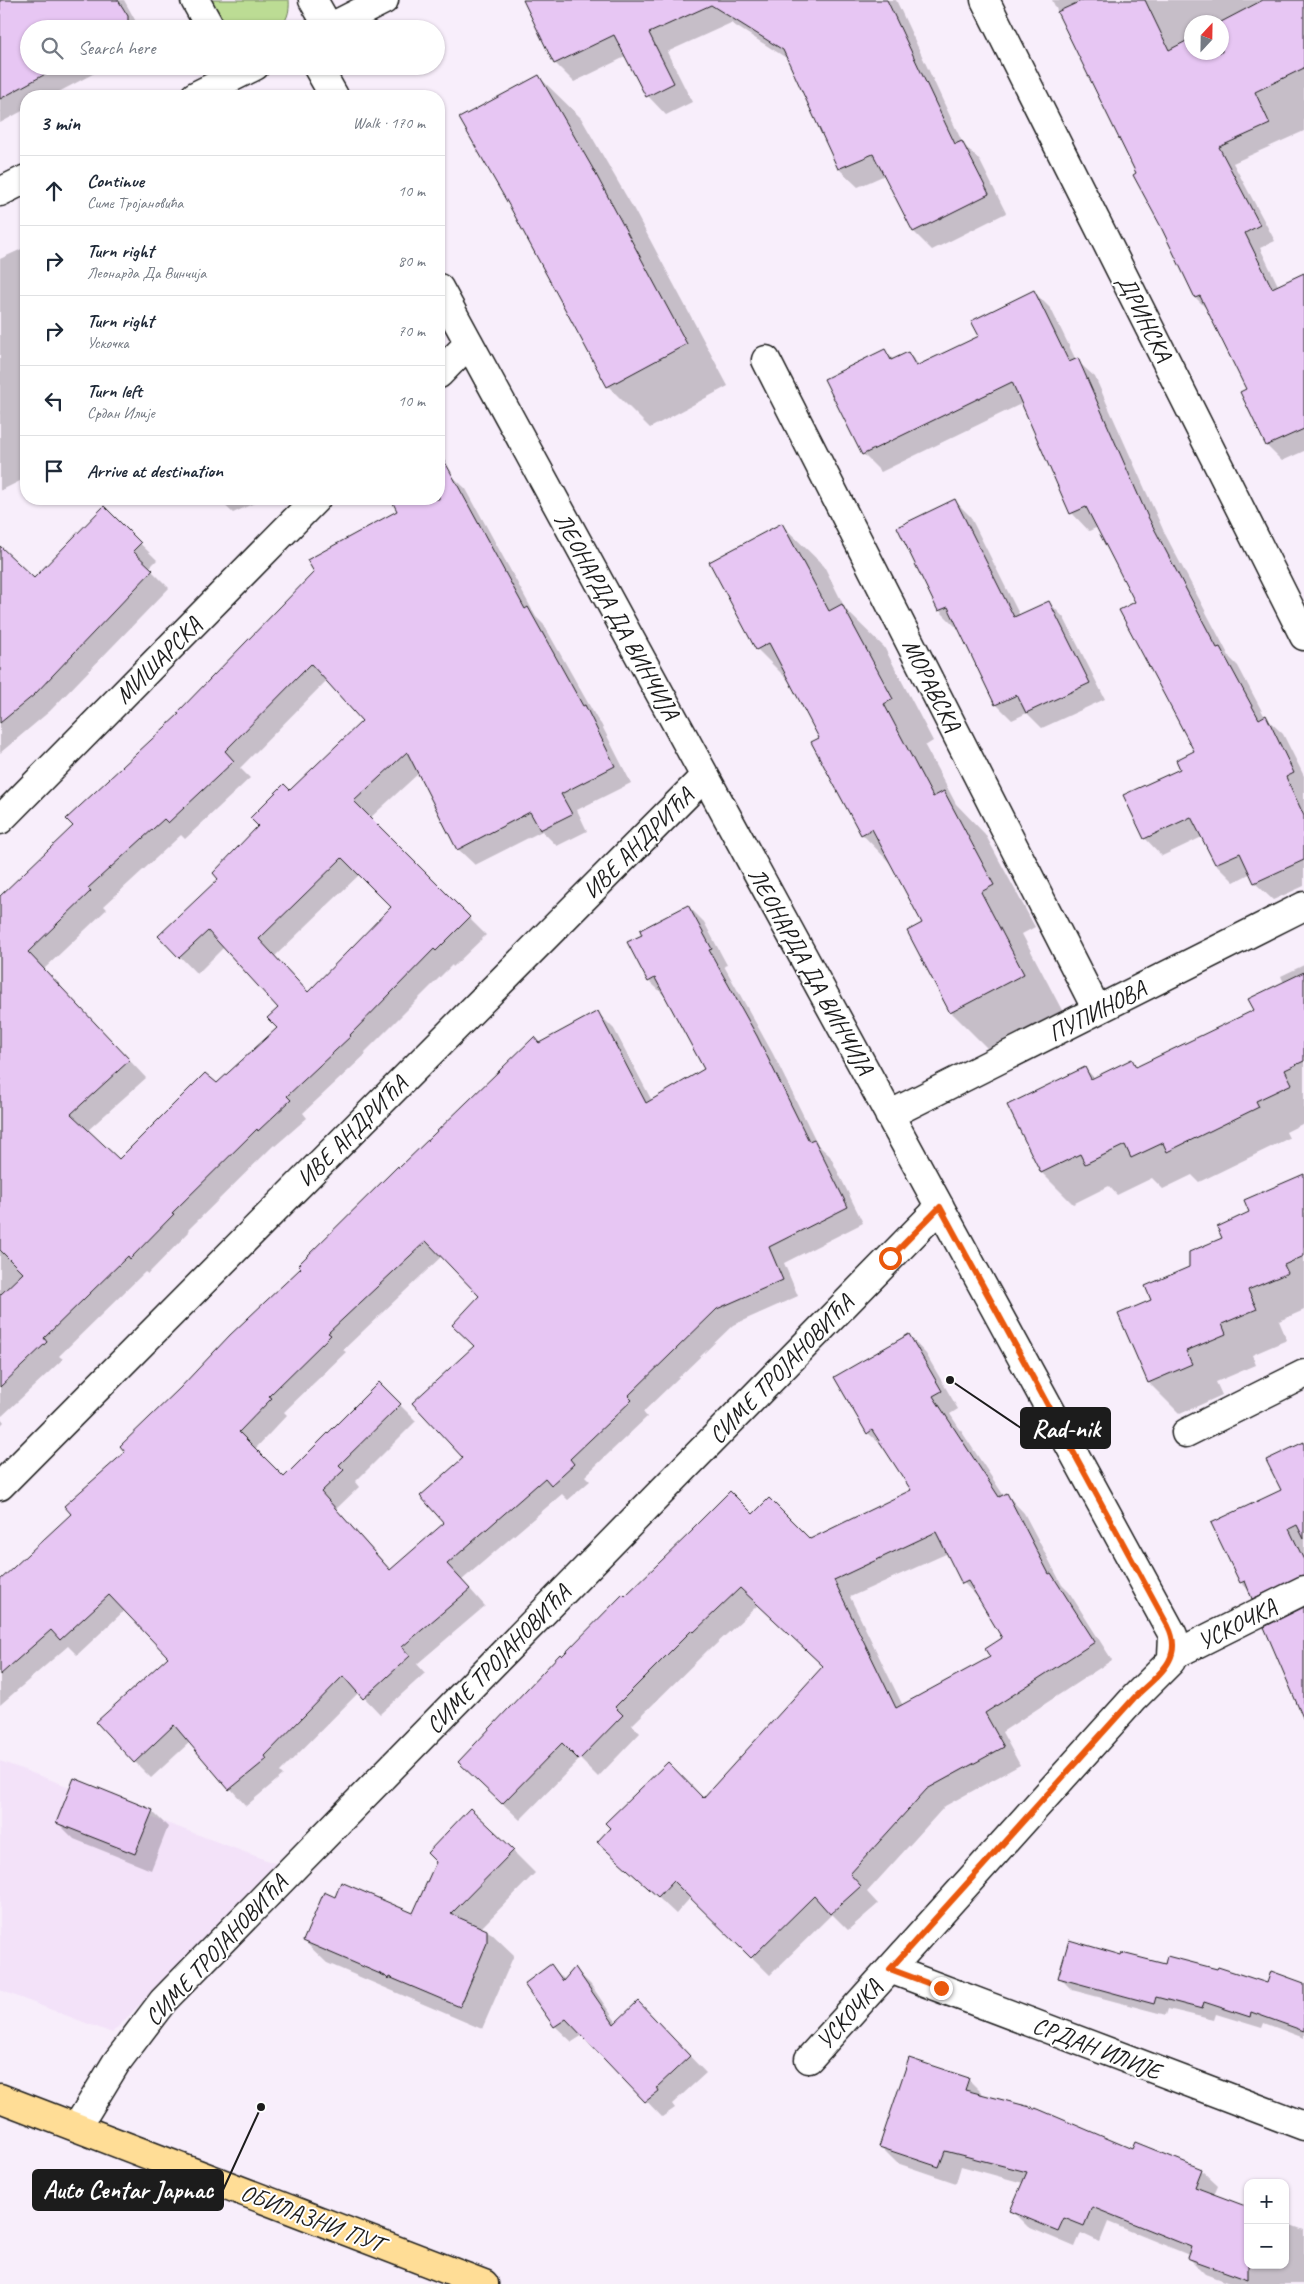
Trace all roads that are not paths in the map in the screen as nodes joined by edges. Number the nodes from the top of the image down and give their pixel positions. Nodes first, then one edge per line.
1 (195, 0) edge
2 (313, 0) edge
3 (384, 0) edge
4 (985, 0) edge
5 (206, 20) edge
6 (324, 20) edge
7 (344, 20) edge
8 (231, 75) edge
9 (322, 75) edge
10 (205, 90) edge
11 (331, 90) edge
12 (20, 182) edge
13 (0, 192) edge
14 (445, 299) edge
15 (469, 344) junction
16 (766, 360) dead end
17 (445, 368) edge
18 (310, 505) edge
19 (1304, 636) edge
20 (705, 776) junction
21 (0, 820) edge
22 (1304, 906) edge
23 (1097, 1010) junction
24 (889, 1115) junction
25 (940, 1207) junction
26 (1304, 1374) edge
27 (1186, 1433) dead end
28 (0, 1486) edge
29 (1304, 1590) edge
30 (1172, 1656) junction
31 (890, 1969) junction
32 (809, 2059) dead end
33 (0, 2098) edge
34 (1304, 2126) edge
35 (77, 2127) junction
36 (484, 2284) edge

1 - 5 street
2 - 6 street
3 - 7 street
4 - 19 street, ДРИНСКА
8 - 10 street
9 - 11 street
12 - 13 street
14 - 15 street, ЛЕОНАРДА ДА ВИНЧИЈА
15 - 17 street
15 - 20 street, ЛЕОНАРДА ДА ВИНЧИЈА
16 - 23 street, МОРАВСКА
18 - 21 street, МИШАРСКА
20 - 24 street, ЛЕОНАРДА ДА ВИНЧИЈА
20 - 28 street, ИВЕ АНДРИЋА
22 - 23 street, ПУПИНОВА
23 - 24 street, ПУПИНОВА
24 - 25 street, ЛЕОНАРДА ДА ВИНЧИЈА
25 - 30 street, ЛЕОНАРДА ДА ВИНЧИЈА
25 - 35 street, СИМЕ ТРОЈАНОВИЋА
26 - 27 street
29 - 30 street, УСКОЧКА
30 - 31 street, УСКОЧКА
31 - 32 street, УСКОЧКА
31 - 34 street, СРДАН ИЛИЈЕ
33 - 35 main road, ОБИЛАЗНИ ПУТ
35 - 36 main road, ОБИЛАЗНИ ПУТ

